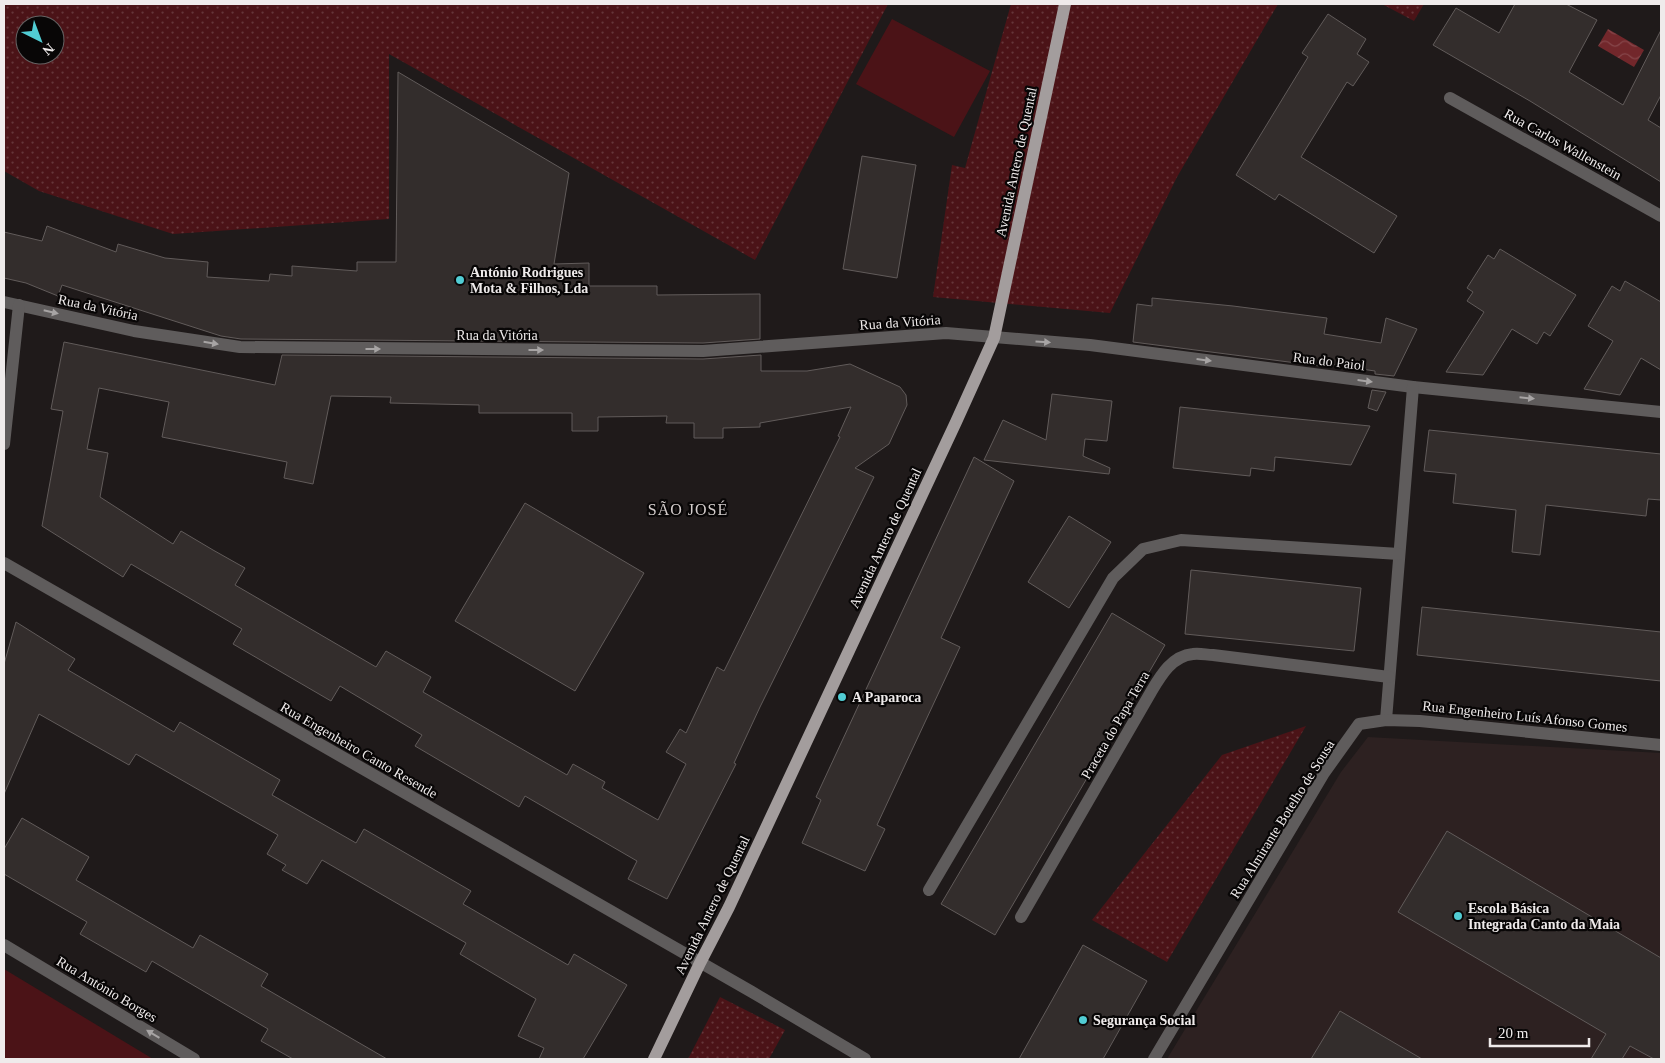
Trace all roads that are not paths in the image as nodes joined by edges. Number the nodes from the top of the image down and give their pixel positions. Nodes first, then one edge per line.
1 (1066, 4) edge
2 (1450, 98) dead end
3 (1661, 216) edge
4 (4, 302) edge
5 (18, 305) junction
6 (994, 338) junction
7 (1413, 387) junction
8 (1661, 412) edge
9 (4, 444) edge
10 (1399, 554) junction
11 (4, 563) edge
12 (1389, 677) junction
13 (1386, 720) junction
14 (1661, 745) edge
15 (929, 890) dead end
16 (1021, 917) dead end
17 (4, 945) edge
18 (700, 962) junction
19 (194, 1059) edge
20 (654, 1059) edge
21 (865, 1059) edge
22 (1154, 1059) edge

1 - 6 main road, Avenida Antero de Quental
2 - 3 street, Rua Carlos Wallenstein
4 - 5 street, Rua da Vitória
5 -> 6 street, Rua da Vitória
5 - 9 street
6 -> 7 street, Rua do Paiol
6 - 18 main road, Avenida Antero de Quental
7 -> 8 street, Rua do Paiol
7 - 10 street
10 - 12 street
10 - 15 street
11 - 18 street, Rua Engenheiro Canto Resende
12 - 13 street
12 - 16 street, Praceta do Papa Terra
13 - 14 street, Rua Engenheiro Luís Afonso Gomes
13 - 22 street, Rua Almirante Botelho de Sousa
19 -> 17 street, Rua António Borges
18 - 20 main road, Avenida Antero de Quental
18 - 21 street

